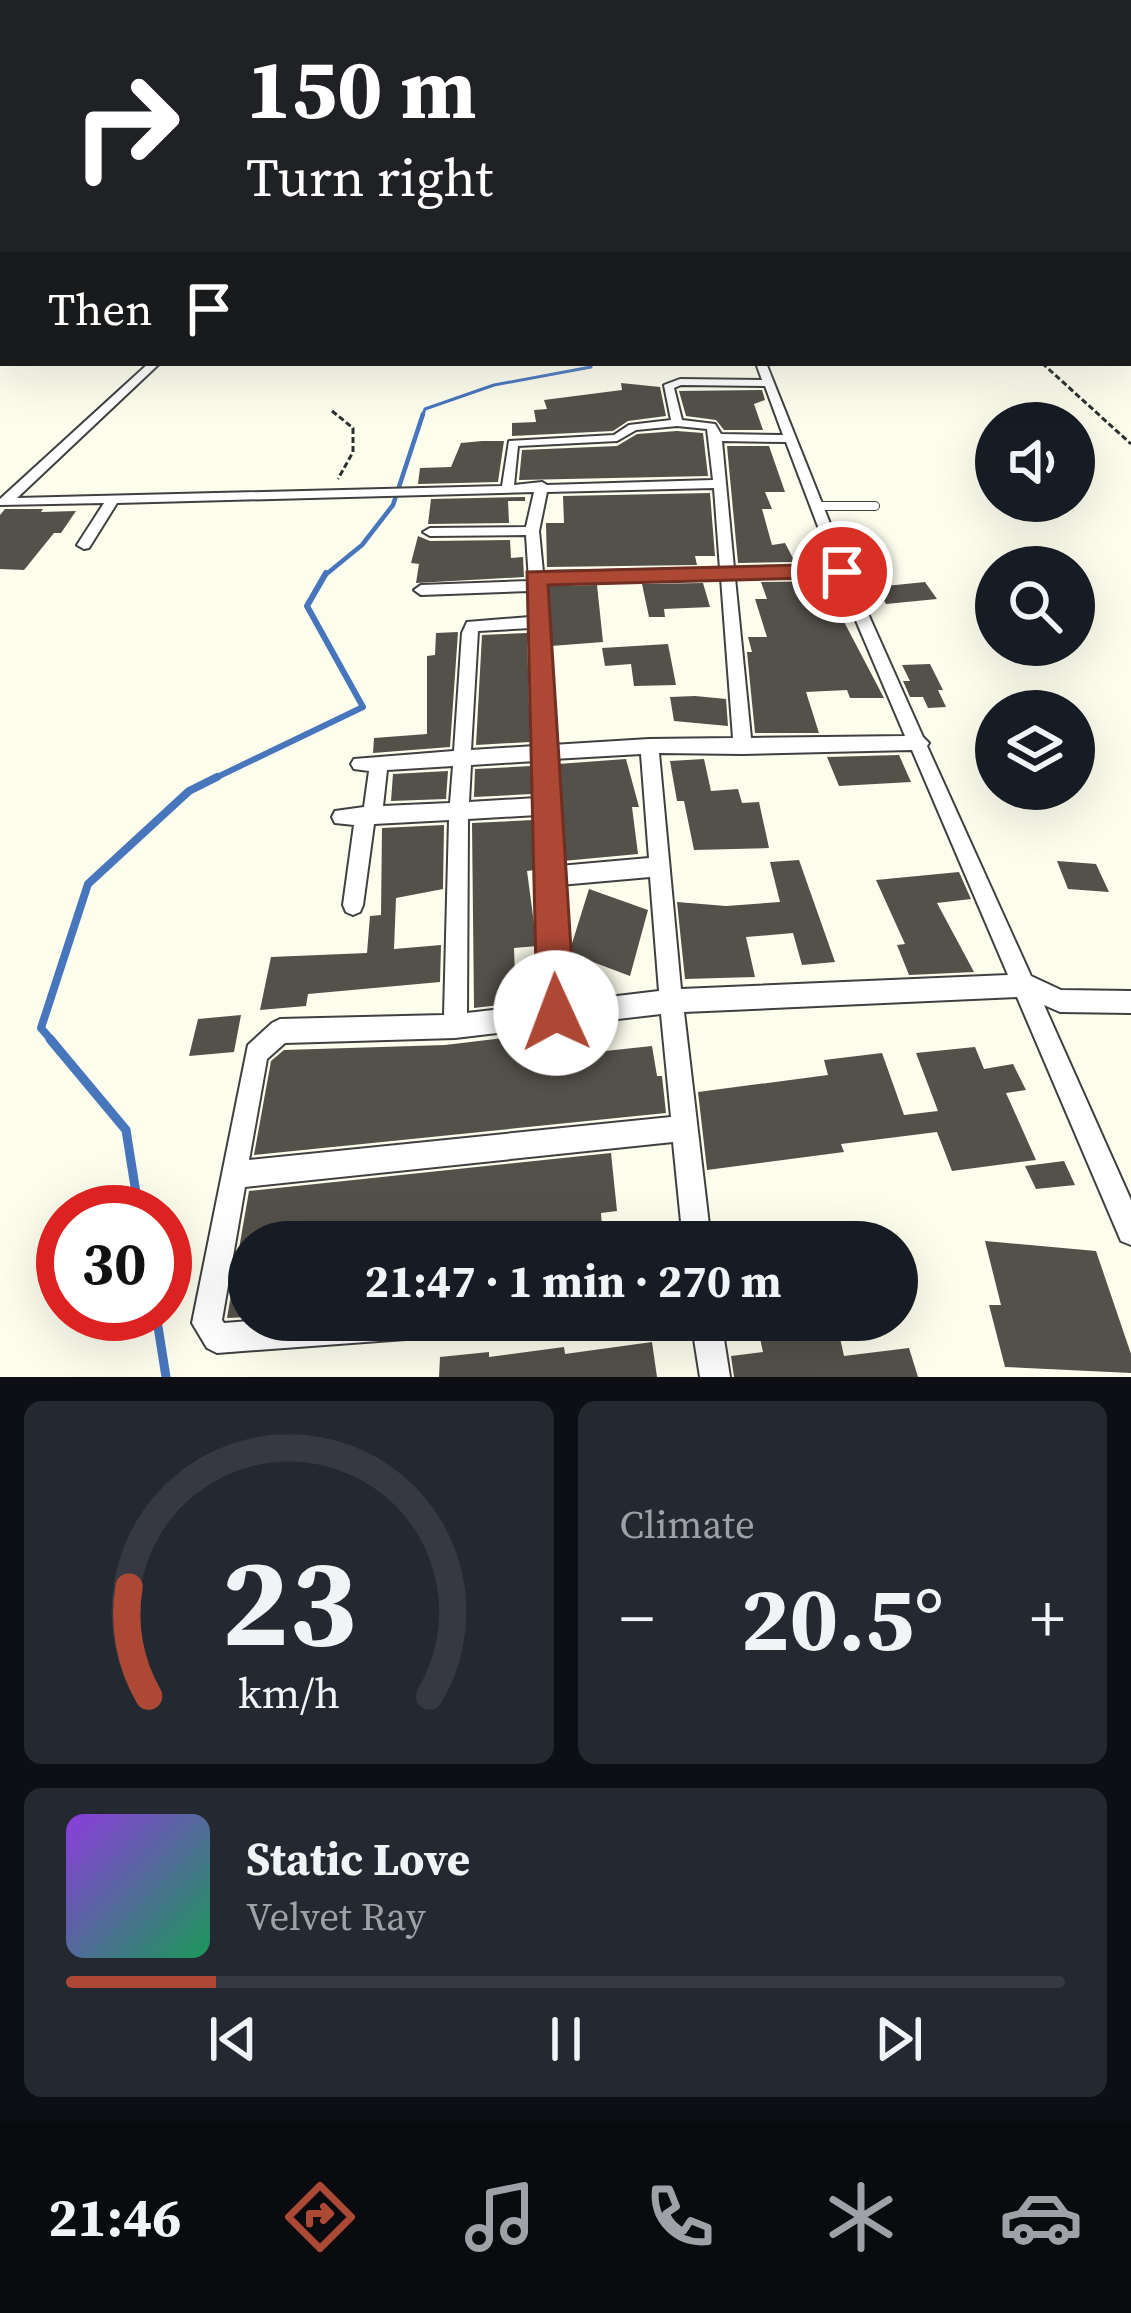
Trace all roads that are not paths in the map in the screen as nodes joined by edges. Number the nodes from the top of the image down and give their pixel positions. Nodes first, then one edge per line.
1 (152, 366) edge
2 (762, 366) edge
3 (770, 383) junction
4 (677, 423) junction
5 (716, 437) junction
6 (792, 440) junction
7 (716, 484) junction
8 (508, 485) junction
9 (542, 486) junction
10 (115, 498) junction
11 (3, 504) edge
12 (817, 506) junction
13 (875, 506) dead end
14 (532, 531) junction
15 (430, 532) dead end
16 (84, 545) dead end
17 (842, 572) junction
18 (725, 575) junction
19 (536, 582) junction
20 (421, 590) dead end
21 (538, 622) junction
22 (920, 742) junction
23 (650, 746) junction
24 (743, 747) junction
25 (547, 754) junction
26 (464, 758) junction
27 (547, 806) junction
28 (460, 810) junction
29 (368, 816) junction
30 (342, 818) dead end
31 (657, 867) junction
32 (552, 876) junction
33 (353, 905) dead end
34 (1025, 985) junction
35 (671, 1000) junction
36 (1131, 1002) edge
37 (556, 1013) junction
38 (455, 1026) junction
39 (685, 1128) junction
40 (235, 1175) junction
41 (695, 1221) edge
42 (1131, 1231) edge
43 (228, 1337) edge
44 (709, 1341) edge
45 (715, 1377) edge

1 - 11 street
2 - 3 street
3 - 4 street
3 - 6 street
4 - 5 street
4 - 8 street
5 - 6 street
5 - 7 street
6 - 12 street
7 - 9 street
7 - 18 street
8 - 9 street
8 - 10 street
9 - 14 street
10 - 11 street
10 - 16 street
12 - 13 lane
12 - 17 street
14 - 15 street
14 - 19 street
17 - 18 street
17 - 22 street
18 - 19 street
18 - 24 street
19 - 20 street
19 - 21 street
21 - 25 street
21 - 26 street
22 - 24 street
22 - 34 street
23 - 24 street
23 - 25 street
23 - 31 street
25 - 26 street
25 - 27 street
26 - 28 street
26 - 29 street
27 - 28 street
27 - 32 street
28 - 29 street
28 - 38 street
29 - 30 street
29 - 33 street
31 - 32 street
31 - 35 street
32 - 37 street
34 - 35 street
34 - 36 street
34 - 42 street
35 - 37 street
35 - 39 street
37 - 38 street
38 - 40 street
39 - 40 street
39 - 41 street
40 - 43 street
44 - 45 street

